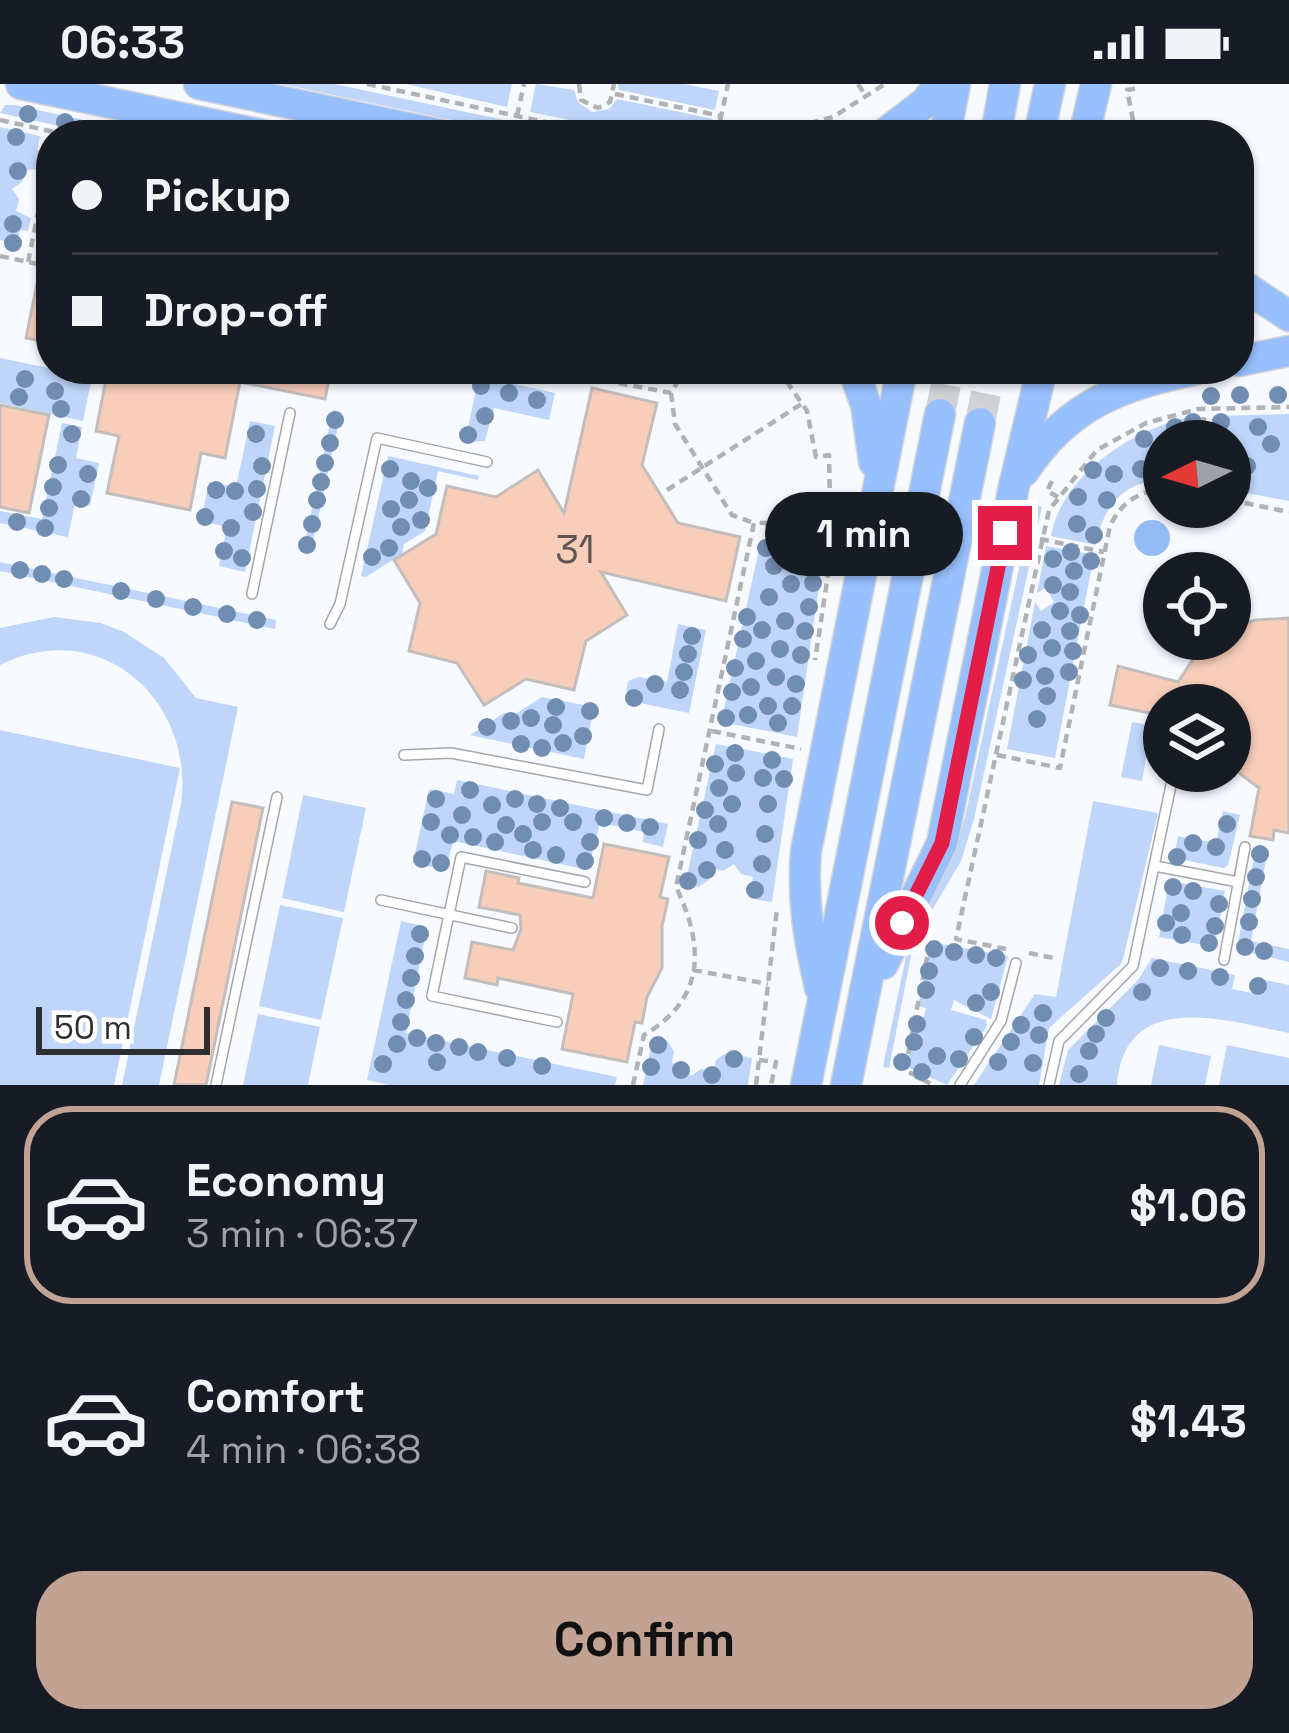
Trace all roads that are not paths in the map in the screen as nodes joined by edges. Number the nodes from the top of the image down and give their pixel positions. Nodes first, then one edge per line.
1 (21, 84) edge
2 (199, 84) edge
3 (939, 84) edge
4 (955, 84) edge
5 (1005, 84) edge
6 (1049, 84) edge
7 (1096, 84) edge
8 (192, 120) edge
9 (370, 120) edge
10 (889, 120) edge
11 (948, 120) edge
12 (998, 120) edge
13 (1042, 120) edge
14 (1088, 120) edge
15 (1105, 120) edge
16 (1254, 293) edge
17 (1254, 308) edge
18 (1289, 316) edge
19 (1254, 345) edge
20 (1289, 351) edge
21 (1254, 358) edge
22 (858, 384) edge
23 (899, 384) edge
24 (1038, 384) edge
25 (1141, 384) edge
26 (290, 413) dead end
27 (940, 414) tunnel mouth
28 (980, 423) tunnel mouth
29 (487, 462) dead end
30 (1014, 487) junction
31 (876, 495) junction
32 (252, 594) dead end
33 (330, 624) dead end
34 (659, 729) dead end
35 (404, 755) dead end
36 (1170, 792) edge
37 (277, 797) dead end
38 (1245, 847) dead end
39 (1155, 866) junction
40 (1238, 882) junction
41 (585, 883) dead end
42 (381, 900) dead end
43 (449, 915) junction
44 (512, 928) dead end
45 (1224, 959) dead end
46 (1016, 963) dead end
47 (823, 1001) junction
48 (861, 1013) junction
49 (556, 1022) dead end
50 (216, 1085) edge
51 (806, 1085) edge
52 (846, 1085) edge
53 (960, 1085) edge
54 (1049, 1085) edge

1 - 8 main road
2 - 9 main road
3 - 10 main road
4 - 11 main road
5 - 12 main road
6 - 13 main road
7 - 14 main road
7 - 15 main road
16 - 18 main road
17 - 18 main road
19 - 20 main road
20 - 21 main road
22 - 31 main road
23 - 31 main road
24 - 30 main road
25 - 30 main road
26 - 32 lane
27 - 47 main road
28 - 48 main road
29 - 33 lane
30 - 48 main road
31 - 47 main road
34 - 35 lane
36 - 39 lane
37 - 50 lane
38 - 40 lane
39 - 40 lane
39 - 54 lane
40 - 45 lane
41 - 43 lane
42 - 43 lane
43 - 44 lane
43 - 49 lane
46 - 53 lane
47 - 51 main road
48 - 52 main road

